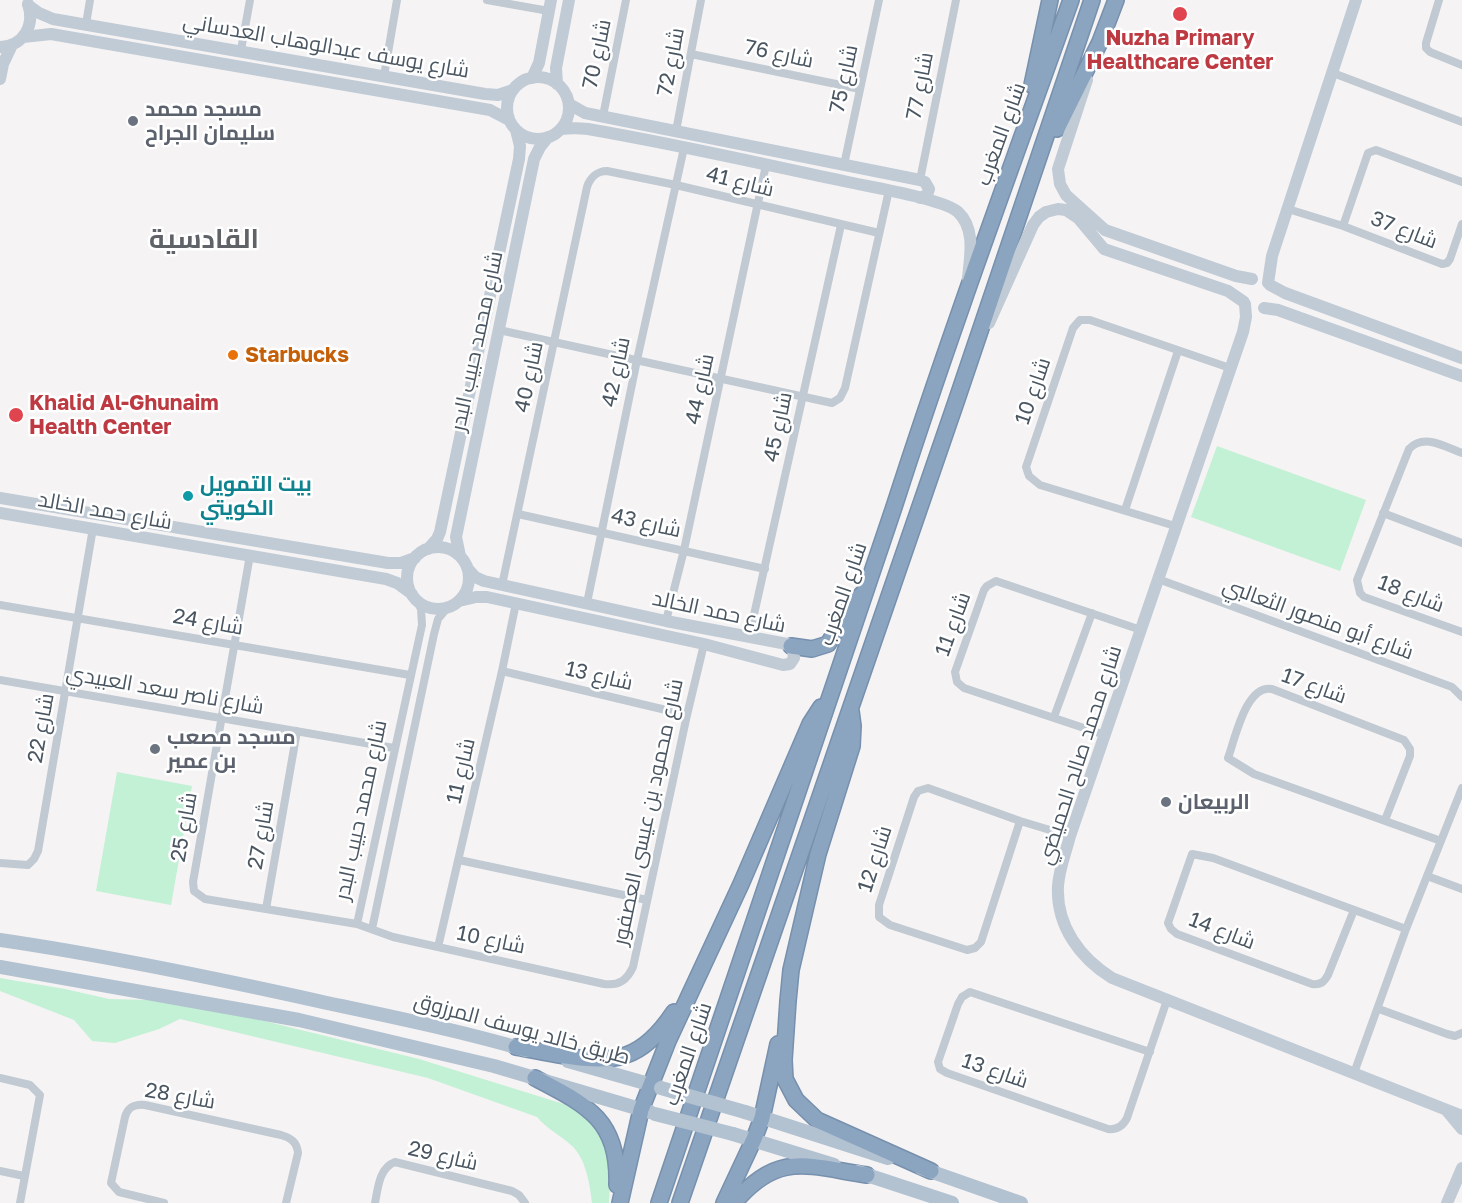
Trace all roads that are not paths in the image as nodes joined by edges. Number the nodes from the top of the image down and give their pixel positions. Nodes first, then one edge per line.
1 (90, 0) edge
2 (250, 0) edge
3 (397, 0) edge
4 (487, 0) edge
5 (569, 0) edge
6 (626, 0) edge
7 (701, 0) edge
8 (879, 0) edge
9 (956, 0) edge
10 (1050, 0) edge
11 (1071, 0) edge
12 (1092, 0) edge
13 (1116, 0) edge
14 (1356, 0) edge
15 (1439, 0) edge
16 (27, 3) edge
17 (550, 6) edge
18 (86, 24) junction
19 (150, 35) junction
20 (23, 37) junction
21 (172, 39) junction
22 (1100, 42) junction
23 (6, 46) edge
24 (241, 50) junction
25 (147, 51) junction
26 (691, 54) junction
27 (171, 55) junction
28 (1462, 65) edge
29 (1333, 73) junction
30 (384, 76) junction
31 (532, 78) junction
32 (0, 79) edge
33 (557, 84) junction
34 (860, 89) junction
35 (513, 90) junction
36 (493, 95) junction
37 (569, 104) junction
38 (490, 110) junction
39 (603, 116) junction
40 (1462, 122) edge
41 (513, 125) junction
42 (561, 129) junction
43 (676, 131) junction
44 (1021, 136) junction
45 (548, 137) junction
46 (722, 140) junction
47 (742, 144) junction
48 (684, 148) junction
49 (520, 154) junction
50 (716, 155) junction
51 (534, 159) junction
52 (741, 160) junction
53 (766, 165) junction
54 (844, 165) junction
55 (593, 177) joint
56 (920, 180) junction
57 (1031, 180) junction
58 (1462, 182) edge
59 (676, 185) junction
60 (889, 190) junction
61 (920, 198) junction
62 (758, 205) junction
63 (1288, 209) junction
64 (1462, 224) edge
65 (841, 225) junction
66 (1343, 226) junction
67 (504, 228) junction
68 (519, 231) junction
69 (879, 233) junction
70 (1114, 233) junction
71 (501, 246) junction
72 (515, 251) junction
73 (1110, 251) junction
74 (1262, 281) junction
75 (966, 296) junction
76 (1244, 303) junction
77 (1261, 308) junction
78 (1245, 326) junction
79 (499, 330) junction
80 (554, 343) junction
81 (1178, 351) junction
82 (1462, 358) edge
83 (637, 360) junction
84 (1230, 368) junction
85 (1462, 376) edge
86 (720, 378) junction
87 (803, 398) junction
88 (956, 402) junction
89 (464, 416) junction
90 (480, 422) junction
91 (459, 438) junction
92 (475, 443) junction
93 (1462, 453) edge
94 (0, 498) edge
95 (1125, 510) junction
96 (0, 513) edge
97 (1383, 513) junction
98 (518, 514) junction
99 (442, 521) junction
100 (162, 525) junction
101 (458, 525) junction
102 (1175, 526) junction
103 (93, 528) junction
104 (180, 528) junction
105 (601, 532) junction
106 (159, 540) junction
107 (178, 543) junction
108 (1462, 543) edge
109 (428, 549) junction
110 (684, 550) junction
111 (250, 555) junction
112 (460, 556) junction
113 (415, 558) junction
114 (388, 563) junction
115 (468, 569) junction
116 (765, 569) junction
117 (386, 579) junction
118 (1158, 579) junction
119 (502, 585) junction
120 (868, 589) junction
121 (414, 597) junction
122 (516, 603) junction
123 (587, 603) junction
124 (453, 604) junction
125 (0, 605) edge
126 (617, 610) junction
127 (1092, 613) junction
128 (638, 615) junction
129 (77, 618) junction
130 (666, 621) junction
131 (614, 624) junction
132 (420, 629) junction
133 (635, 629) junction
134 (1141, 630) junction
135 (1462, 632) edge
136 (434, 634) junction
137 (749, 638) junction
138 (704, 644) junction
139 (234, 645) junction
140 (791, 646) junction
141 (502, 671) junction
142 (410, 675) junction
143 (0, 680) edge
144 (66, 691) junction
145 (1462, 697) edge
146 (830, 698) junction
147 (850, 708) junction
148 (687, 715) junction
149 (221, 717) junction
150 (1054, 717) junction
151 (297, 731) junction
152 (1105, 735) junction
153 (394, 748) junction
154 (1462, 788) edge
155 (386, 789) junction
156 (400, 794) junction
157 (1460, 798) edge
158 (382, 806) junction
159 (397, 810) junction
160 (1385, 820) junction
161 (1020, 821) junction
162 (1070, 836) junction
163 (1441, 841) junction
164 (459, 860) junction
165 (0, 863) edge
166 (1427, 876) junction
167 (1462, 889) edge
168 (194, 891) joint
169 (646, 900) junction
170 (266, 909) junction
171 (1354, 910) junction
172 (357, 924) junction
173 (372, 929) junction
174 (1407, 929) junction
175 (0, 940) edge
176 (19, 943) junction
177 (438, 947) junction
178 (0, 949) edge
179 (0, 968) edge
180 (696, 977) junction
181 (620, 983) joint
182 (788, 1000) junction
183 (1167, 1000) junction
184 (1379, 1009) junction
185 (1462, 1033) edge
186 (516, 1047) junction
187 (1150, 1052) junction
188 (1354, 1073) junction
189 (0, 1078) edge
190 (535, 1078) junction
191 (656, 1086) junction
192 (1446, 1111) junction
193 (648, 1112) junction
194 (1462, 1116) edge
195 (762, 1118) junction
196 (1462, 1129) edge
197 (754, 1140) junction
198 (1462, 1168) edge
199 (0, 1171) edge
200 (932, 1172) junction
201 (867, 1175) junction
202 (24, 1176) junction
203 (20, 1203) edge
204 (164, 1203) edge
205 (286, 1203) edge
206 (375, 1203) edge
207 (525, 1203) edge
208 (618, 1203) edge
209 (659, 1203) edge
210 (680, 1203) edge
211 (724, 1203) edge
212 (734, 1203) edge
213 (952, 1203) edge
214 (1021, 1203) edge
215 (1447, 1203) edge

1 - 18 street
2 - 24 street
3 - 30 street
4 - 17 street
5 - 33 street
6 - 39 street, شارع 70
7 - 26 street, شارع 72
8 - 34 street, شارع 75
9 - 56 street, شارع 77
10 - 44 highway
11 - 44 highway, شارع المغرب
12 - 57 highway, شارع المغرب
13 - 22 highway
14 - 29 street
15 - 28 street
16 - 18 street, شارع يوسف عبدالوهاب العدساني
16 - 20 street
17 - 31 street
18 - 19 street, شارع يوسف عبدالوهاب العدساني
19 - 21 street, شارع يوسف عبدالوهاب العدساني
19 - 25 street
20 - 23 street
20 - 25 street, شارع يوسف عبدالوهاب العدساني
21 - 24 street, شارع يوسف عبدالوهاب العدساني
21 - 27 street
22 - 57 highway
22 - 70 street
23 - 32 street
24 - 30 street, شارع يوسف عبدالوهاب العدساني
25 - 27 street, شارع يوسف عبدالوهاب العدساني
26 - 34 street, شارع 76
26 - 43 street, شارع 72
27 - 38 street, شارع يوسف عبدالوهاب العدساني
29 - 40 street
29 - 63 street
30 - 36 street, شارع يوسف عبدالوهاب العدساني
31 - 33 street
31 - 35 street
33 - 37 street
34 - 54 street, شارع 75
35 - 36 street, شارع يوسف عبدالوهاب العدساني
35 - 41 street
36 - 38 street
37 - 39 street
37 - 42 street
38 - 41 street, شارع يوسف عبدالوهاب العدساني
39 - 43 street
41 - 45 street
41 - 49 street, شارع محمد حبيب البدر
42 - 45 street
42 - 48 street
43 - 46 street
44 - 75 highway, شارع المغرب
45 - 51 street, شارع محمد حبيب البدر
46 - 47 street
46 - 50 street
47 - 52 street
47 - 54 street
48 - 50 street
48 - 59 street, شارع 42
49 - 51 street
49 - 67 street, شارع محمد حبيب البدر
50 - 52 street
51 - 68 street, شارع محمد حبيب البدر
52 - 53 street
53 - 60 street
53 - 62 street, شارع 44
54 - 56 street
55 - 59 street, شارع 41
55 - 80 street, شارع 40
56 - 61 street
57 - 88 highway, شارع المغرب
58 - 66 street, شارع 37
59 - 62 street, شارع 41
59 - 83 street, شارع 42
60 - 61 street
60 - 69 street
61 - 75 street
62 - 65 street, شارع 41
62 - 86 street, شارع 44
63 - 66 street, شارع 37
63 - 74 street
64 - 66 street, شارع 37
65 - 69 street, شارع 41
65 - 87 street, شارع 45
67 - 68 street
67 - 71 street, شارع محمد حبيب البدر
68 - 72 street, شارع محمد حبيب البدر
69 - 87 street
70 - 73 street
70 - 74 street
71 - 72 street
71 - 89 street, شارع محمد حبيب البدر
72 - 79 street, شارع محمد حبيب البدر
73 - 76 street
73 - 88 street
74 - 76 street
74 - 77 street
74 - 82 street
75 - 120 highway, شارع المغرب
76 - 77 street
76 - 78 street, شارع محمد صالح الحميضي
77 - 78 street, شارع محمد صالح الحميضي
77 - 85 street
78 - 84 street, شارع محمد صالح الحميضي
79 - 80 street
79 - 90 street, شارع محمد حبيب البدر
80 - 83 street
80 - 98 street, شارع 40
81 - 84 street, شارع 10
81 - 95 street
81 - 95 street, شارع 10
83 - 86 street
83 - 105 street, شارع 42
84 - 102 street, شارع محمد صالح الحميضي
86 - 87 street
86 - 110 street, شارع 44
87 - 116 street, شارع 45
88 - 147 highway, شارع المغرب
89 - 90 street
89 - 91 street, شارع محمد حبيب البدر
90 - 92 street, شارع محمد حبيب البدر
91 - 92 street
91 - 99 street, شارع محمد حبيب البدر
92 - 101 street, شارع محمد حبيب البدر
93 - 97 street, شارع 18
94 - 100 street, شارع حمد الخالد
95 - 102 street, شارع 10
96 - 103 street, شارع حمد الخالد
97 - 108 street
97 - 135 street, شارع 18
98 - 105 street, شارع 43
98 - 119 street, شارع 40
99 - 101 street
99 - 109 street, شارع محمد حبيب البدر
100 - 104 street, شارع حمد الخالد
100 - 106 street
101 - 112 street, شارع محمد حبيب البدر
102 - 118 street, شارع محمد صالح الحميضي
103 - 106 street, شارع حمد الخالد
103 - 129 street, شارع 22
104 - 107 street
104 - 114 street, شارع حمد الخالد
105 - 110 street, شارع 43
105 - 123 street, شارع 42
106 - 107 street, شارع حمد الخالد
107 - 111 street, شارع حمد الخالد
109 - 112 street
109 - 113 street
110 - 116 street, شارع 43
110 - 130 street, شارع 44
111 - 117 street, شارع حمد الخالد
111 - 139 street, شارع 25
112 - 115 street
113 - 114 street, شارع حمد الخالد
113 - 121 street
114 - 117 street
115 - 119 street, شارع حمد الخالد
115 - 124 street
116 - 137 street, شارع 45
117 - 121 street, شارع حمد الخالد
118 - 134 street, شارع محمد صالح الحميضي
118 - 145 street, شارع أبو منصور الثعالبي
119 - 123 street, شارع حمد الخالد
120 - 140 highway
120 - 146 highway, شارع المغرب
121 - 124 street
121 - 132 street, شارع محمد حبيب البدر
122 - 124 street, شارع حمد الخالد
122 - 131 street, شارع حمد الخالد
122 - 141 street, شارع 11
123 - 126 street, شارع حمد الخالد
124 - 136 street, شارع محمد حبيب البدر
125 - 129 street, شارع 24
126 - 128 street, شارع حمد الخالد
126 - 131 street
127 - 134 street, شارع 11
127 - 150 street
127 - 150 street, شارع 11
128 - 130 street, شارع حمد الخالد
128 - 133 street
129 - 139 street, شارع 24
129 - 144 street, شارع 22
130 - 137 street, شارع حمد الخالد
131 - 133 street, شارع حمد الخالد
132 - 136 street
132 - 142 street, شارع محمد حبيب البدر
133 - 138 street, شارع حمد الخالد
134 - 152 street, شارع محمد صالح الحميضي
136 - 156 street, شارع محمد حبيب البدر
137 - 140 street, شارع حمد الخالد
138 - 140 street, شارع حمد الخالد
138 - 148 street, شارع محمود بن عيسى العصفور
139 - 142 street, شارع 24
139 - 149 street, شارع 25
141 - 148 street, شارع 13
141 - 164 street, شارع 11
142 - 153 street, شارع محمد حبيب البدر
143 - 144 street, شارع ناصر سعد العبيدي
144 - 149 street, شارع ناصر سعد العبيدي
144 - 165 street, شارع 22
146 - 180 highway
146 - 209 highway, شارع المغرب
147 - 182 highway
147 - 210 highway, شارع المغرب
148 - 169 street, شارع محمود بن عيسى العصفور
149 - 151 street, شارع ناصر سعد العبيدي
149 - 168 street, شارع 25
150 - 152 street, شارع 11
151 - 153 street, شارع ناصر سعد العبيدي
151 - 170 street, شارع 27
152 - 162 street, شارع محمد صالح الحميضي
153 - 155 street, شارع محمد حبيب البدر
154 - 157 street
155 - 156 street
155 - 158 street, شارع محمد حبيب البدر
156 - 159 street, شارع محمد حبيب البدر
157 - 163 street
158 - 159 street
158 - 172 street, شارع محمد حبيب البدر
159 - 173 street, شارع محمد حبيب البدر
160 - 160 street, شارع 17
160 - 163 street, شارع 17
161 - 161 street, شارع 12
161 - 162 street, شارع 12
162 - 183 street, شارع محمد صالح الحميضي
163 - 166 street
164 - 169 street
164 - 177 street, شارع 11
166 - 167 street
166 - 174 street
168 - 170 street, شارع 10
169 - 181 street, شارع محمود بن عيسى العصفور
170 - 172 street, شارع 10
171 - 171 street, شارع 14
171 - 174 street, شارع 14
172 - 173 street, شارع 10
173 - 177 street, شارع 10
174 - 184 street
175 - 176 main road, طريق خالد يوسف المرزوق
176 - 178 main road
176 - 186 main road, طريق خالد يوسف المرزوق
177 - 181 street, شارع 10
179 - 190 main road, طريق خالد يوسف المرزوق
180 - 186 highway
180 - 191 highway
182 - 195 highway
182 - 200 highway
183 - 187 street, شارع 13
183 - 188 street, شارع محمد صالح الحميضي
184 - 185 street
184 - 188 street
186 - 191 main road, طريق خالد يوسف المرزوق
187 - 187 street, شارع 13
188 - 192 street, شارع محمد صالح الحميضي
189 - 202 street
190 - 193 main road, طريق خالد يوسف المرزوق
190 - 208 highway
191 - 193 highway
191 - 195 main road, طريق خالد يوسف المرزوق, bridge
192 - 194 street, شارع محمد صالح الحميضي
192 - 196 street, شارع محمد صالح الحميضي
193 - 197 main road, طريق خالد يوسف المرزوق, bridge
193 - 208 highway
195 - 197 highway
195 - 200 main road, طريق خالد يوسف المرزوق
197 - 201 main road, طريق خالد يوسف المرزوق
197 - 211 highway
198 - 215 street
199 - 202 street
200 - 214 main road, طريق خالد يوسف المرزوق
201 - 212 highway
201 - 213 main road, طريق خالد يوسف المرزوق
202 - 203 street
204 - 205 street, شارع 28
206 - 207 street, شارع 29

